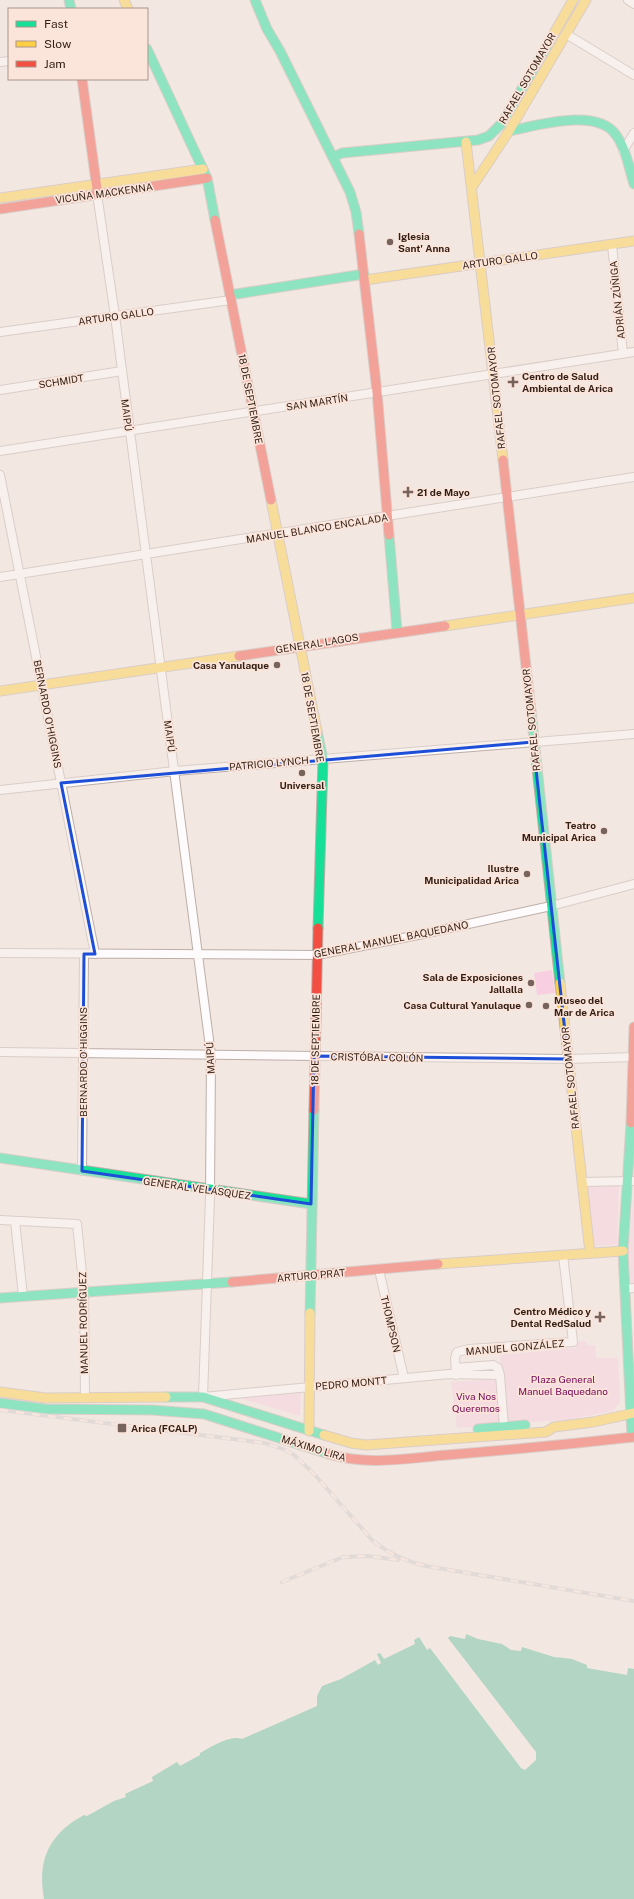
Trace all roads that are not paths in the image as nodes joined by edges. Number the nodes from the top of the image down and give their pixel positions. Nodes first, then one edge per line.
1 (255, 0) edge
2 (573, 0) edge
3 (586, 0) edge
4 (628, 0) edge
5 (634, 4) edge
6 (566, 34) junction
7 (148, 51) edge
8 (634, 75) edge
9 (82, 80) edge
10 (505, 117) junction
11 (509, 131) junction
12 (634, 133) edge
13 (466, 142) junction
14 (623, 151) junction
15 (333, 157) junction
16 (203, 169) junction
17 (208, 178) junction
18 (96, 184) junction
19 (634, 184) edge
20 (472, 187) junction
21 (97, 194) junction
22 (0, 198) edge
23 (0, 209) edge
24 (634, 241) edge
25 (612, 245) junction
26 (481, 262) junction
27 (365, 277) junction
28 (231, 297) junction
29 (115, 316) junction
30 (0, 332) edge
31 (634, 352) edge
32 (623, 354) junction
33 (122, 371) junction
34 (493, 374) junction
35 (0, 390) edge
36 (377, 392) junction
37 (254, 412) junction
38 (129, 431) junction
39 (0, 451) edge
40 (0, 475) edge
41 (634, 477) edge
42 (507, 497) junction
43 (388, 517) junction
44 (278, 534) junction
45 (146, 555) junction
46 (19, 574) junction
47 (0, 577) edge
48 (634, 598) edge
49 (519, 614) junction
50 (397, 631) junction
51 (300, 646) junction
52 (161, 667) junction
53 (42, 684) junction
54 (0, 690) edge
55 (634, 734) edge
56 (533, 742) junction
57 (322, 758) junction
58 (175, 771) junction
59 (61, 783) junction
60 (0, 790) edge
61 (634, 884) edge
62 (551, 906) junction
63 (0, 953) edge
64 (84, 954) junction
65 (95, 954) junction
66 (197, 955) junction
67 (317, 955) junction
68 (634, 1027) edge
69 (0, 1052) edge
70 (83, 1053) junction
71 (211, 1055) junction
72 (314, 1056) junction
73 (634, 1056) edge
74 (568, 1059) junction
75 (0, 1158) edge
76 (82, 1171) junction
77 (631, 1180) edge
78 (582, 1182) junction
79 (210, 1190) junction
80 (311, 1204) junction
81 (0, 1220) edge
82 (16, 1221) junction
83 (622, 1251) junction
84 (590, 1253) junction
85 (563, 1255) junction
86 (379, 1270) junction
87 (310, 1276) junction
88 (208, 1284) junction
89 (629, 1288) edge
90 (84, 1292) junction
91 (23, 1296) junction
92 (0, 1298) edge
93 (456, 1371) junction
94 (404, 1378) junction
95 (310, 1387) junction
96 (0, 1392) edge
97 (203, 1397) junction
98 (85, 1398) junction
99 (0, 1403) edge
100 (632, 1413) edge
101 (504, 1427) junction
102 (554, 1427) junction
103 (309, 1432) junction
104 (633, 1437) edge
105 (455, 1440) junction

1 - 15 main road
2 - 10 main road, RAFAEL SOTOMAYOR
3 - 6 main road, RAFAEL SOTOMAYOR
4 - 5 street
6 - 8 street
6 - 11 main road, RAFAEL SOTOMAYOR
7 - 16 main road, 18 DE SEPTIEMBRE
9 - 18 main road, MAIPÚ
10 - 11 main road
10 - 13 main road, RAFAEL SOTOMAYOR
11 - 14 main road
11 - 20 main road, RAFAEL SOTOMAYOR
12 - 14 street
13 - 15 main road
13 - 20 main road, RAFAEL SOTOMAYOR
14 - 19 main road
15 - 27 main road
16 - 17 main road, 18 DE SEPTIEMBRE
16 - 18 main road, VICUÑA MACKENNA
17 - 21 main road, VICUÑA MACKENNA
17 - 28 main road, 18 DE SEPTIEMBRE
18 - 21 main road, MAIPÚ
18 - 22 main road, VICUÑA MACKENNA
20 - 26 main road, RAFAEL SOTOMAYOR
21 - 23 main road, VICUÑA MACKENNA
21 - 29 street, MAIPÚ
24 - 25 main road, ARTURO GALLO
25 - 26 main road, ARTURO GALLO
25 - 32 street, ADRIÁN ZÚÑIGA
26 - 27 main road, ARTURO GALLO
26 - 34 main road, RAFAEL SOTOMAYOR
27 - 28 main road, ARTURO GALLO
27 - 36 main road
28 - 29 street, ARTURO GALLO
28 - 37 main road, 18 DE SEPTIEMBRE
29 - 30 street, ARTURO GALLO
29 - 33 street, MAIPÚ
31 - 32 street, SAN MARTÍN
32 - 34 street, SAN MARTÍN
33 - 35 street, SCHMIDT
33 - 38 street, MAIPÚ
34 - 36 street, SAN MARTÍN
34 - 42 main road, RAFAEL SOTOMAYOR
36 - 37 street, SAN MARTÍN
36 - 43 main road
37 - 38 street, SAN MARTÍN
37 - 44 main road, 18 DE SEPTIEMBRE
38 - 39 street, SAN MARTÍN
38 - 45 street, MAIPÚ
40 - 46 street, BERNARDO O'HIGGINS
41 - 42 street, MANUEL BLANCO ENCALADA
42 - 43 street, MANUEL BLANCO ENCALADA
42 - 49 main road, RAFAEL SOTOMAYOR
43 - 44 street, MANUEL BLANCO ENCALADA
43 - 50 main road
44 - 45 street, MANUEL BLANCO ENCALADA
44 - 51 main road, 18 DE SEPTIEMBRE
45 - 46 street, MANUEL BLANCO ENCALADA
45 - 52 street, MAIPÚ
46 - 47 street, MANUEL BLANCO ENCALADA
46 - 53 street, BERNARDO O'HIGGINS
48 - 49 main road, GENERAL LAGOS
49 - 50 main road, GENERAL LAGOS
49 - 56 main road, RAFAEL SOTOMAYOR
50 - 51 main road, GENERAL LAGOS
51 - 52 main road, GENERAL LAGOS
51 - 57 main road, 18 DE SEPTIEMBRE
52 - 53 main road, GENERAL LAGOS
52 - 58 street, MAIPÚ
53 - 54 main road, GENERAL LAGOS
53 - 59 street, BERNARDO O'HIGGINS
55 - 56 street, PATRICIO LYNCH
56 - 57 street, PATRICIO LYNCH
56 - 62 main road, RAFAEL SOTOMAYOR
57 - 58 street, PATRICIO LYNCH
57 - 67 main road, 18 DE SEPTIEMBRE
58 - 59 street, PATRICIO LYNCH
58 - 66 street, MAIPÚ
59 - 60 street, PATRICIO LYNCH
59 - 65 street, BERNARDO O'HIGGINS
61 - 62 street, GENERAL MANUEL BAQUEDANO
62 - 67 street, GENERAL MANUEL BAQUEDANO
62 - 74 main road, RAFAEL SOTOMAYOR
63 - 64 street, GENERAL MANUEL BAQUEDANO
64 - 65 street, GENERAL MANUEL BAQUEDANO
64 - 70 street, BERNARDO O'HIGGINS
65 - 66 street, GENERAL MANUEL BAQUEDANO
66 - 67 street, GENERAL MANUEL BAQUEDANO
66 - 71 street, MAIPÚ
67 - 72 main road, 18 DE SEPTIEMBRE
68 - 73 main road
69 - 70 street, CRISTÓBAL COLÓN
70 - 71 street, CRISTÓBAL COLÓN
70 - 76 street, BERNARDO O'HIGGINS
71 - 72 street, CRISTÓBAL COLÓN
71 - 79 street, MAIPÚ
72 - 74 street, CRISTÓBAL COLÓN
72 - 80 main road, 18 DE SEPTIEMBRE
73 - 74 street, CRISTÓBAL COLÓN
73 - 77 main road
74 - 78 main road, RAFAEL SOTOMAYOR
75 - 76 main road, GENERAL VELÁSQUEZ
76 - 79 main road, GENERAL VELÁSQUEZ
77 - 78 street
77 - 83 main road
78 - 84 main road, RAFAEL SOTOMAYOR
79 - 80 main road, GENERAL VELÁSQUEZ
79 - 88 street, MAIPÚ
80 - 87 main road, 18 DE SEPTIEMBRE
81 - 82 street
82 - 90 street, MANUEL RODRÍGUEZ
82 - 91 street
83 - 84 main road, ARTURO PRAT
83 - 89 main road
84 - 85 main road, ARTURO PRAT
85 - 86 main road, ARTURO PRAT
85 - 93 street, MANUEL GONZÁLEZ
86 - 87 main road, ARTURO PRAT
86 - 94 street, THOMPSON
87 - 88 main road, ARTURO PRAT
87 - 95 main road, 18 DE SEPTIEMBRE
88 - 90 main road, ARTURO PRAT
88 - 97 street, MAIPÚ
89 - 100 main road
90 - 91 main road, ARTURO PRAT
90 - 98 street, MANUEL RODRÍGUEZ
91 - 92 main road, ARTURO PRAT
93 - 94 street, PEDRO MONTT
93 - 101 street, PEDRO MONTT
94 - 95 street, PEDRO MONTT
95 - 97 street, PEDRO MONTT
95 - 103 main road, 18 DE SEPTIEMBRE
96 - 98 main road, MÁXIMO LIRA
97 - 98 main road, MÁXIMO LIRA
97 - 103 main road, MÁXIMO LIRA
99 - 104 main road, MÁXIMO LIRA
100 - 102 main road, MÁXIMO LIRA
100 - 104 main road
101 - 102 main road, MÁXIMO LIRA
101 - 105 main road, MÁXIMO LIRA
102 - 105 main road, MÁXIMO LIRA
103 - 105 main road, MÁXIMO LIRA

